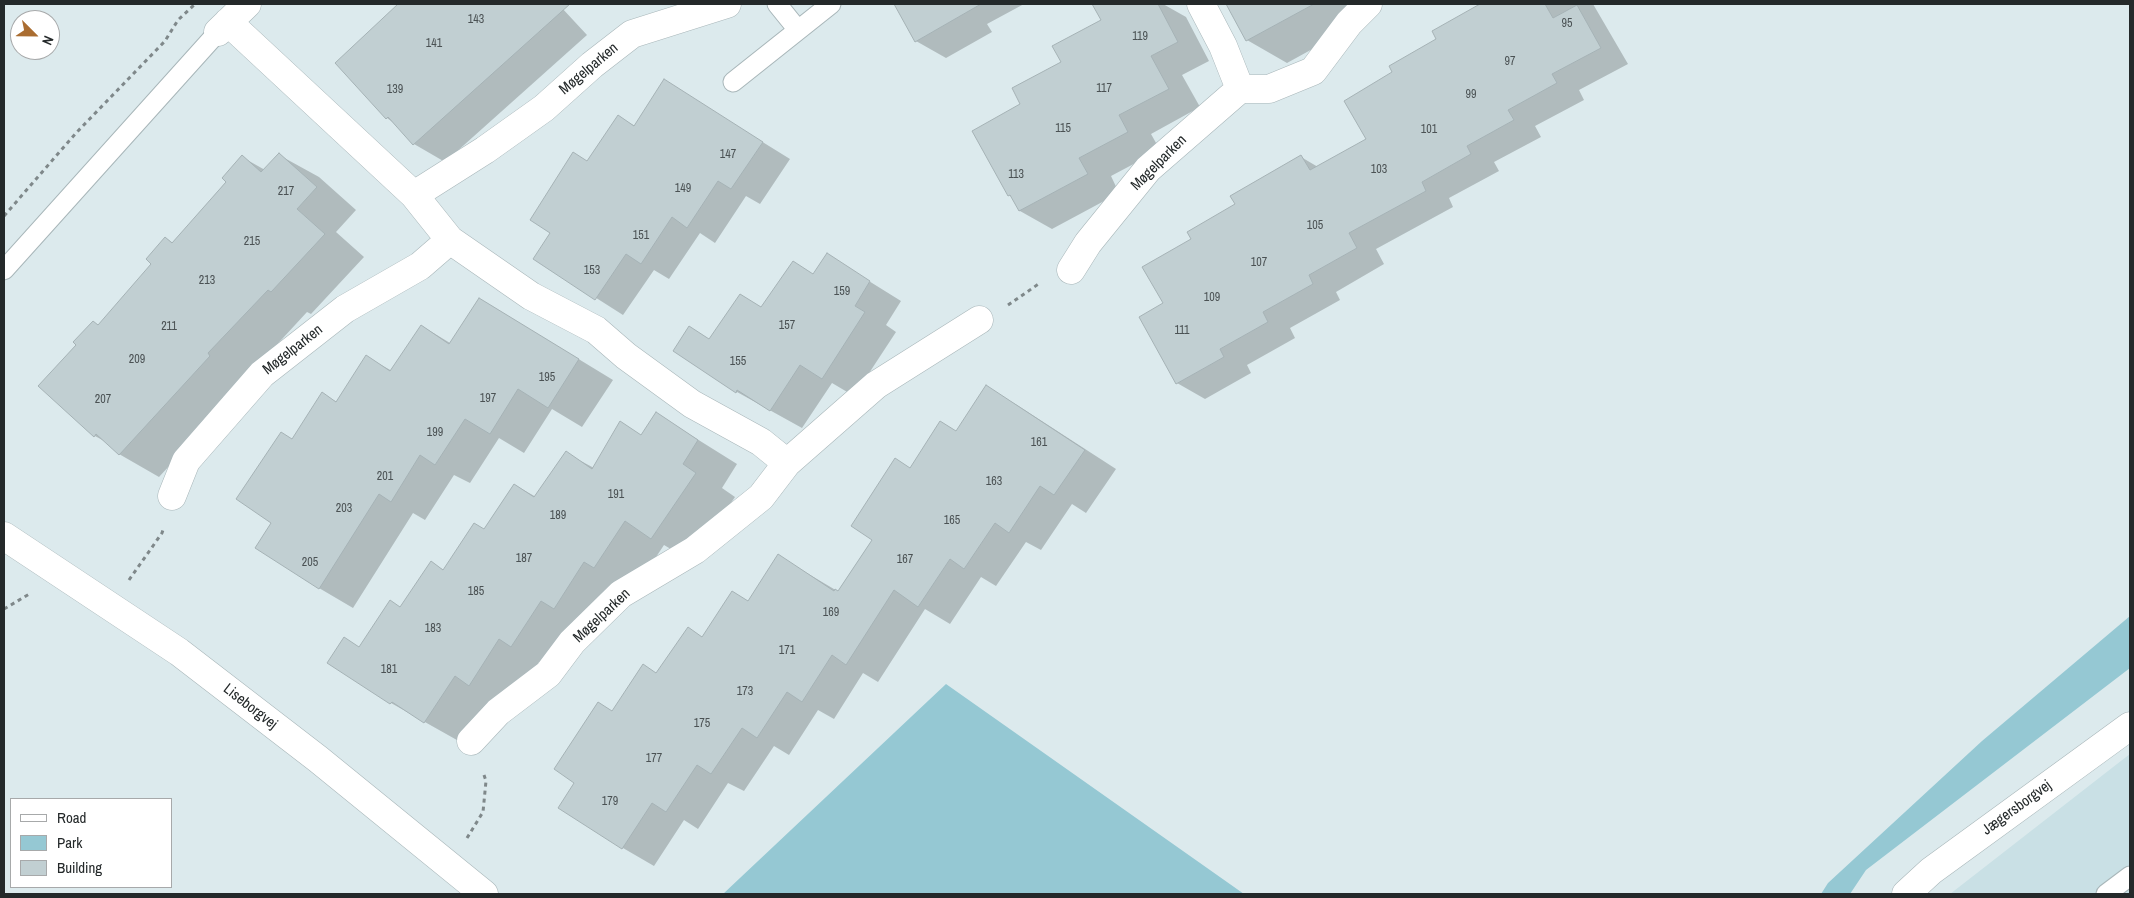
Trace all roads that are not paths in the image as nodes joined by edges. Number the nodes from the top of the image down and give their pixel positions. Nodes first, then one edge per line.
1 (727, 4) edge
2 (777, 4) edge
3 (831, 4) edge
4 (1201, 4) edge
5 (1368, 4) edge
6 (231, 19) edge
7 (798, 30) junction
8 (733, 82) dead end
9 (1240, 89) junction
10 (414, 195) junction
11 (450, 240) junction
12 (4, 270) edge
13 (1071, 270) road end
14 (979, 320) road end
15 (787, 463) junction
16 (172, 496) road end
17 (4, 536) edge
18 (2130, 726) edge
19 (471, 742) road end
20 (2130, 876) edge
21 (484, 894) edge
22 (1906, 894) edge
23 (2106, 894) edge

1 - 10 street, Møgelparken
2 - 7 lane
3 - 7 lane
4 - 9 street
5 - 9 street
6 - 10 street
6 - 12 lane
7 - 8 lane
9 - 13 street, Møgelparken
10 - 11 street
11 - 15 street
11 - 16 street, Møgelparken
14 - 15 street, Møgelparken
15 - 19 street, Møgelparken
17 - 21 street, Liseborgvej
18 - 22 street, Jægersborgvej
20 - 23 lane

